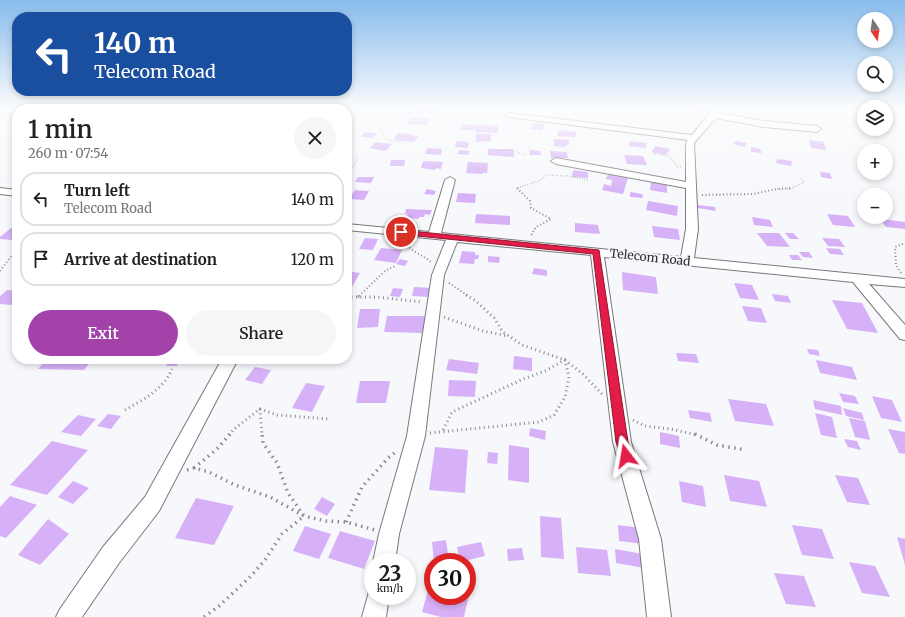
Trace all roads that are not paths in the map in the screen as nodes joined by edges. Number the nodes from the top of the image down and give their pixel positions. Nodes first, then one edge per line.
1 (682, 137) edge
2 (692, 138) joint
3 (556, 161) dead end
4 (450, 180) dead end
5 (691, 190) junction
6 (0, 191) edge
7 (12, 192) edge
8 (352, 227) edge
9 (434, 236) junction
10 (453, 237) junction
11 (596, 252) junction
12 (687, 260) junction
13 (857, 278) junction
14 (904, 280) edge
15 (905, 335) edge
16 (227, 364) edge
17 (386, 553) edge
18 (376, 605) edge
19 (68, 617) edge
20 (374, 617) edge
21 (659, 617) edge

1 - 2 street
2 - 5 street
3 - 5 street
4 - 9 street
5 - 12 street
6 - 7 street
8 - 9 street, Telecom Road
9 - 10 street, Telecom Road
10 - 11 street, Telecom Road
10 - 17 street
11 - 12 street, Telecom Road
11 - 21 street
12 - 13 street, Telecom Road
13 - 14 street, Telecom Road
13 - 15 street
16 - 19 street
18 - 20 street

